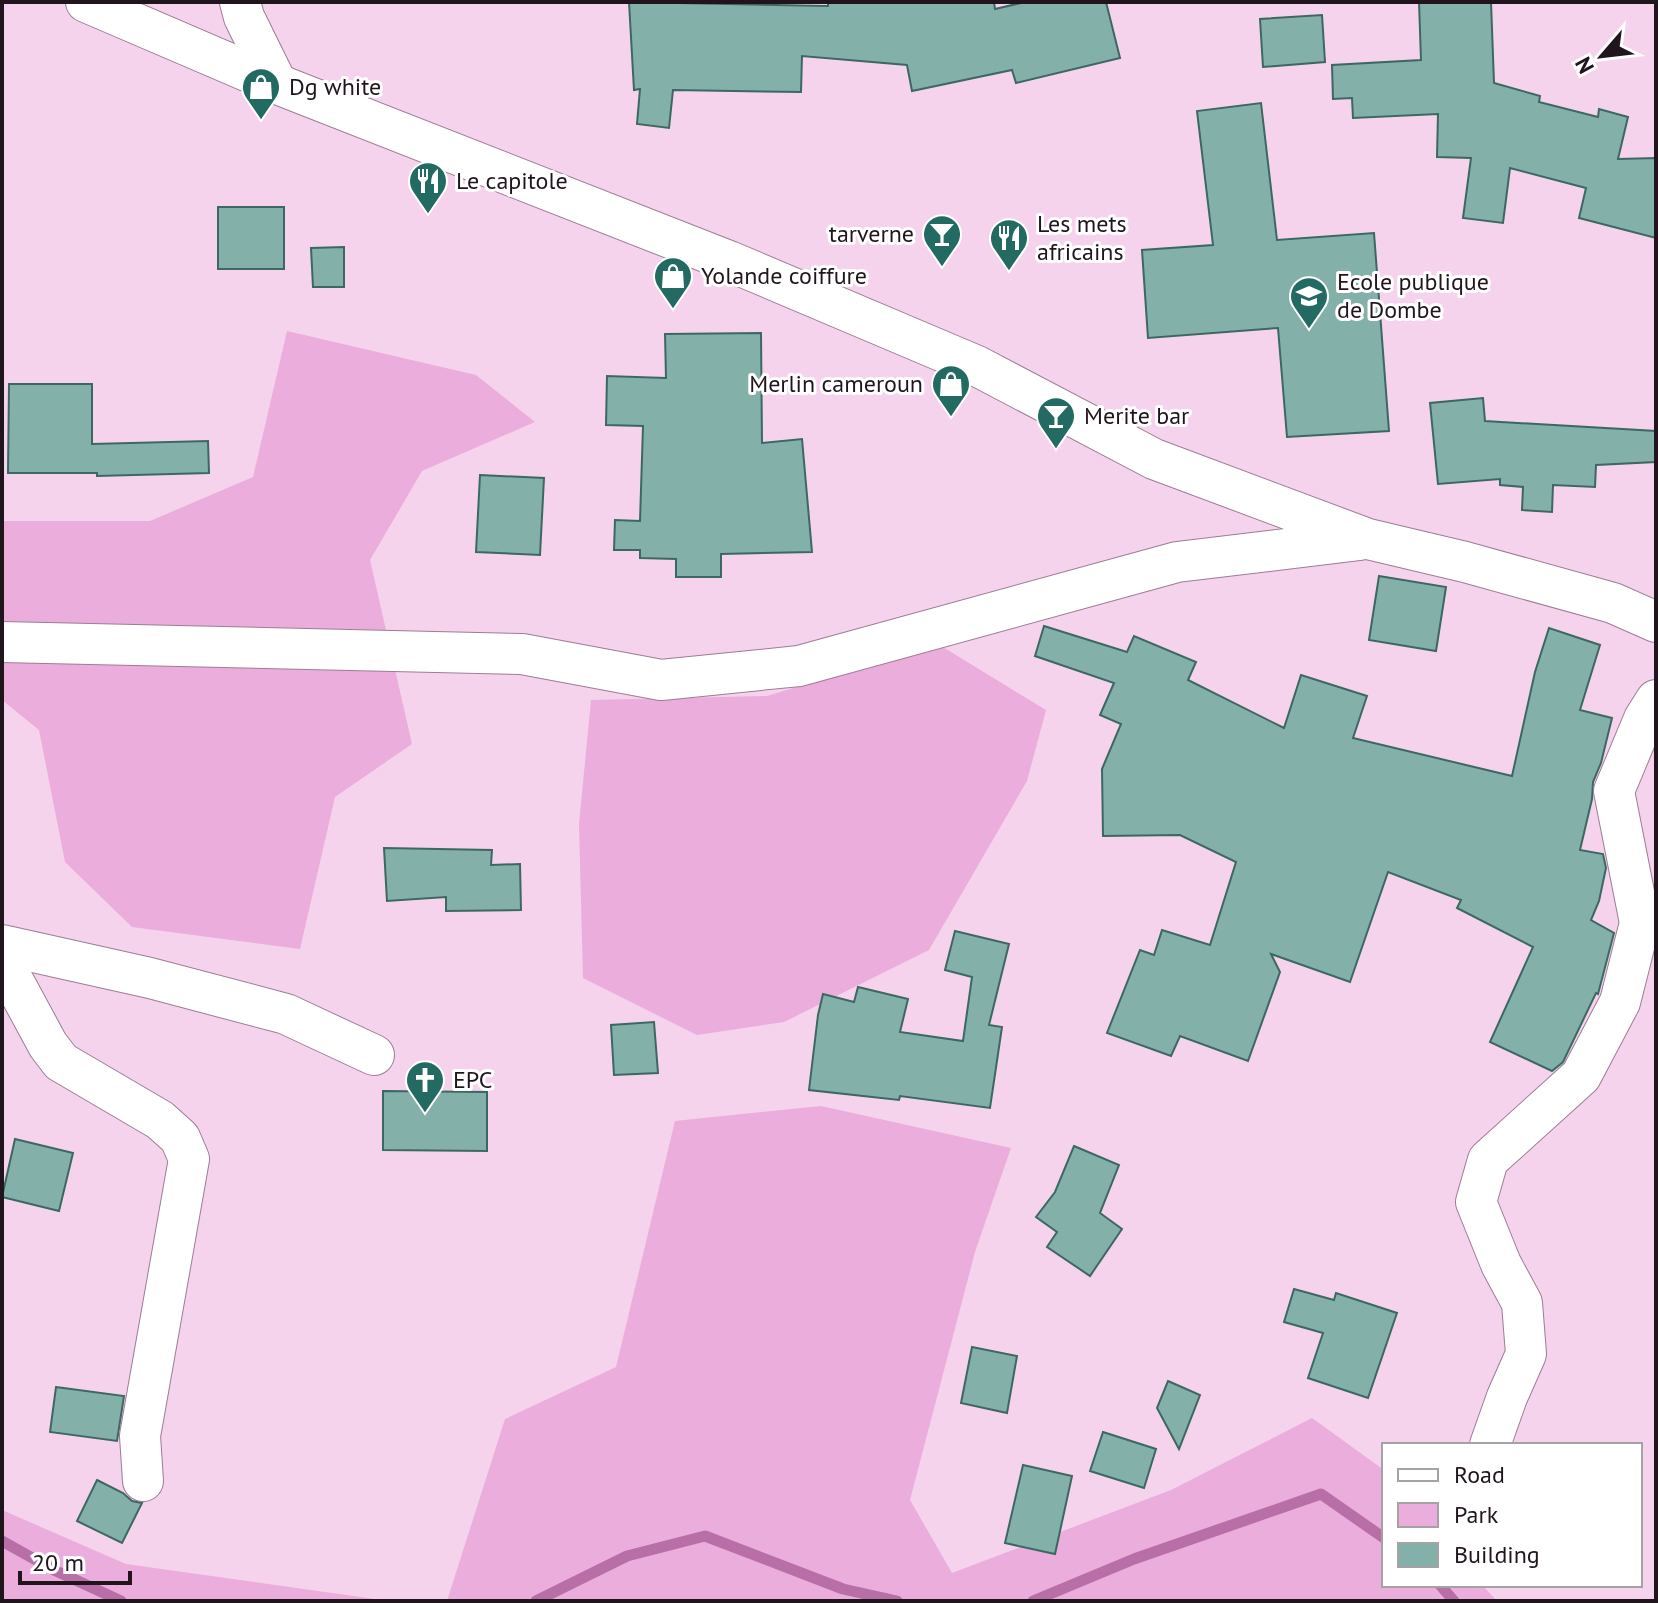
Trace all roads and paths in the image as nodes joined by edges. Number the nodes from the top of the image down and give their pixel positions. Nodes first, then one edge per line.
1 (86, 2) edge
2 (240, 2) edge
3 (277, 84) junction
4 (1368, 539) junction
5 (1656, 622) edge
6 (2, 642) edge
7 (1656, 700) edge
8 (2, 945) edge
9 (2, 960) edge
10 (374, 1055) dead end
11 (1491, 1443) edge
12 (143, 1481) dead end

1 - 3 street
2 - 3 street
3 - 4 street
4 - 5 street
4 - 6 street
7 - 11 street
8 - 10 street
9 - 12 street

